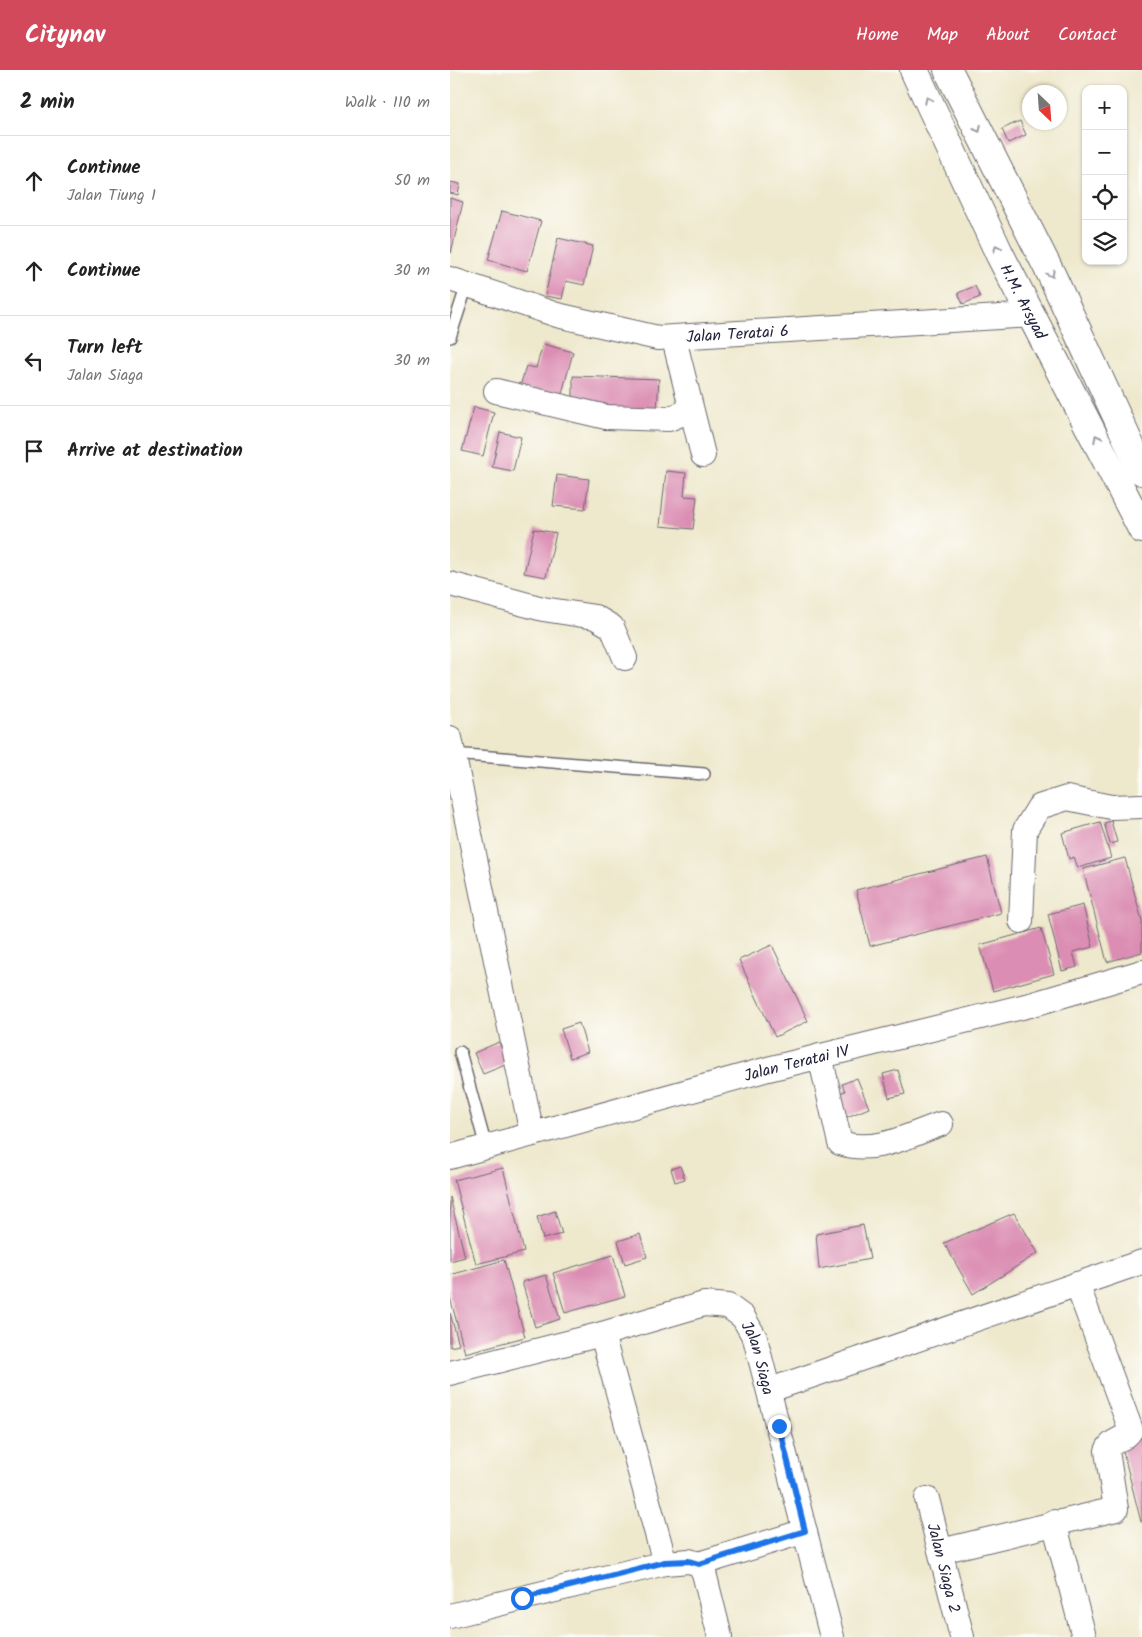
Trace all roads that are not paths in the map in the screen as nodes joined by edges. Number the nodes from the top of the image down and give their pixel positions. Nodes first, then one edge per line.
1 (914, 70) edge
2 (948, 70) edge
3 (458, 282) edge
4 (1033, 315) junction
5 (450, 337) edge
6 (674, 338) junction
7 (496, 391) dead end
8 (691, 410) junction
9 (703, 455) dead end
10 (1133, 465) edge
11 (1142, 529) edge
12 (450, 584) edge
13 (625, 658) dead end
14 (452, 746) edge
15 (704, 774) dead end
16 (1142, 806) edge
17 (1022, 921) dead end
18 (1142, 972) edge
19 (460, 1052) dead end
20 (820, 1056) junction
21 (940, 1124) dead end
22 (532, 1134) junction
23 (486, 1147) junction
24 (450, 1157) edge
25 (1142, 1262) edge
26 (1076, 1284) junction
27 (602, 1334) junction
28 (450, 1373) edge
29 (770, 1390) junction
30 (927, 1500) dead end
31 (1054, 1522) junction
32 (805, 1531) junction
33 (941, 1551) junction
34 (665, 1562) junction
35 (699, 1564) junction
36 (450, 1616) edge
37 (720, 1637) edge
38 (832, 1637) edge
39 (962, 1637) edge
40 (1084, 1637) edge

4 -> 1 street, H.M. Arsyad
2 -> 10 street, H.M. Arsyad
3 - 5 lane
3 - 6 street, Jalan Teratai 6
4 - 6 street, Jalan Teratai 6
10 -> 4 street, H.M. Arsyad
6 - 8 street
7 - 8 street
8 - 9 street
10 - 11 street, H.M. Arsyad
12 - 13 street
14 - 15 lane
14 - 22 street
16 - 17 street
18 - 20 street, Jalan Teratai IV
19 - 23 lane
20 - 21 street
20 - 22 street, Jalan Teratai IV
22 - 23 street, Jalan Teratai IV
23 - 24 street, Jalan Teratai IV
25 - 26 street
26 - 29 street
26 - 31 street
27 - 28 street, Jalan Siaga
27 - 29 street, Jalan Siaga
27 - 34 street
29 - 32 street, Jalan Siaga
30 - 33 street, Jalan Siaga 2
31 - 33 street
31 - 40 street
32 - 35 street
32 - 38 street, Jalan Siaga
33 - 39 street, Jalan Siaga 2
34 - 35 street
34 - 36 street
35 - 37 street

